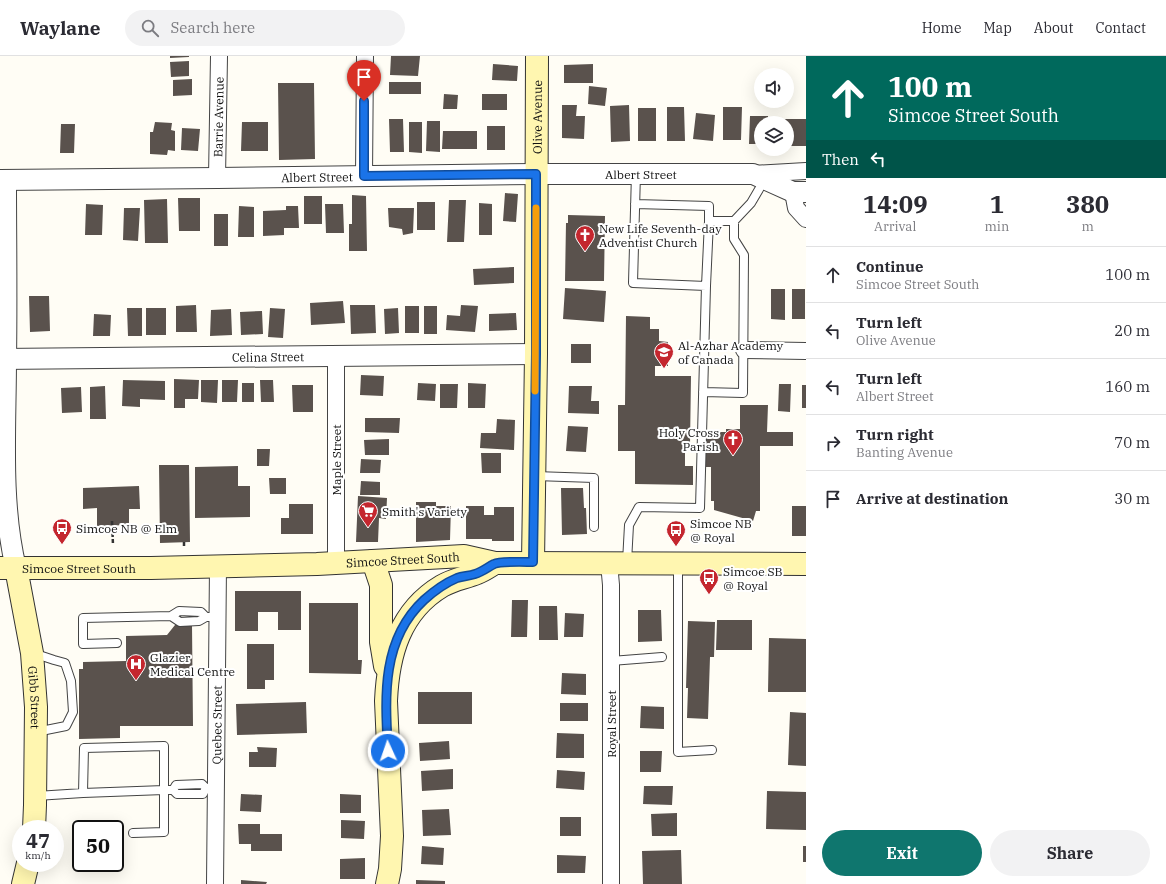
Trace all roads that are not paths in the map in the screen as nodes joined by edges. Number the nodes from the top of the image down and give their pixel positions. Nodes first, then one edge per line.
1 (219, 56) edge
2 (365, 56) edge
3 (537, 56) edge
4 (806, 171) edge
5 (636, 173) junction
6 (536, 174) junction
7 (364, 176) junction
8 (759, 176) junction
9 (217, 178) junction
10 (3, 180) edge
11 (800, 192) edge
12 (635, 204) junction
13 (806, 219) edge
14 (709, 221) junction
15 (734, 221) junction
16 (706, 286) junction
17 (744, 350) junction
18 (806, 351) edge
19 (536, 354) junction
20 (336, 356) junction
21 (3, 359) edge
22 (703, 392) junction
23 (535, 476) junction
24 (594, 527) dead end
25 (373, 561) junction
26 (533, 562) junction
27 (336, 563) junction
28 (496, 563) junction
29 (618, 563) junction
30 (678, 563) junction
31 (806, 564) edge
32 (218, 566) junction
33 (8, 568) edge
34 (212, 617) junction
35 (117, 643) dead end
36 (32, 652) junction
37 (662, 657) dead end
38 (611, 661) junction
39 (387, 679) junction
40 (36, 733) junction
41 (712, 750) dead end
42 (211, 788) junction
43 (164, 790) junction
44 (83, 793) junction
45 (36, 796) junction
46 (35, 820) edge
47 (133, 833) dead end
48 (26, 872) edge
49 (34, 872) edge
50 (23, 884) edge
51 (35, 884) edge
52 (215, 884) edge
53 (387, 884) edge
54 (611, 884) edge

1 - 9 street, Barrie Avenue
2 - 7 street
3 - 6 main road, Olive Avenue
4 - 8 street, Albert Street
5 - 6 street, Albert Street
5 - 8 street, Albert Street
5 - 12 lane
6 - 7 street, Albert Street
6 - 19 main road, Olive Avenue
7 - 9 street, Albert Street
8 - 11 street, Albert Street
8 - 15 lane
9 - 10 street, Albert Street
10 - 21 street
11 - 13 street
12 - 14 lane
12 - 16 lane
14 - 15 lane
14 - 16 lane
15 - 17 lane
16 - 22 lane
17 - 18 street
17 - 22 lane
19 - 20 street, Celina Street
19 - 23 main road, Olive Avenue
20 - 21 street, Celina Street
20 - 27 street, Maple Street
21 - 33 street
22 - 29 lane
23 - 24 lane
23 - 26 main road, Olive Avenue
25 - 27 main road, Simcoe Street South
25 - 28 main road, Simcoe Street South
25 - 39 main road
26 - 28 main road, Simcoe Street South
26 - 29 main road, Simcoe Street South
27 - 32 main road, Simcoe Street South
28 - 39 main road
29 - 30 main road, Simcoe Street South
29 - 38 street, Royal Street
30 - 31 main road, Simcoe Street South
30 - 41 lane
32 - 33 main road, Simcoe Street South
32 - 34 street, Quebec Street
33 - 36 main road, Gibb Street
34 - 35 lane
34 - 42 street, Quebec Street
36 - 40 main road, Gibb Street
36 - 40 lane
37 - 38 lane
38 - 54 street, Royal Street
39 - 53 main road
40 - 45 main road, Gibb Street
42 - 43 lane
42 - 52 street, Quebec Street
43 - 44 lane
43 - 44 lane
43 - 47 lane
44 - 45 lane
45 - 46 main road, Gibb Street
48 - 50 main road
49 - 51 main road

